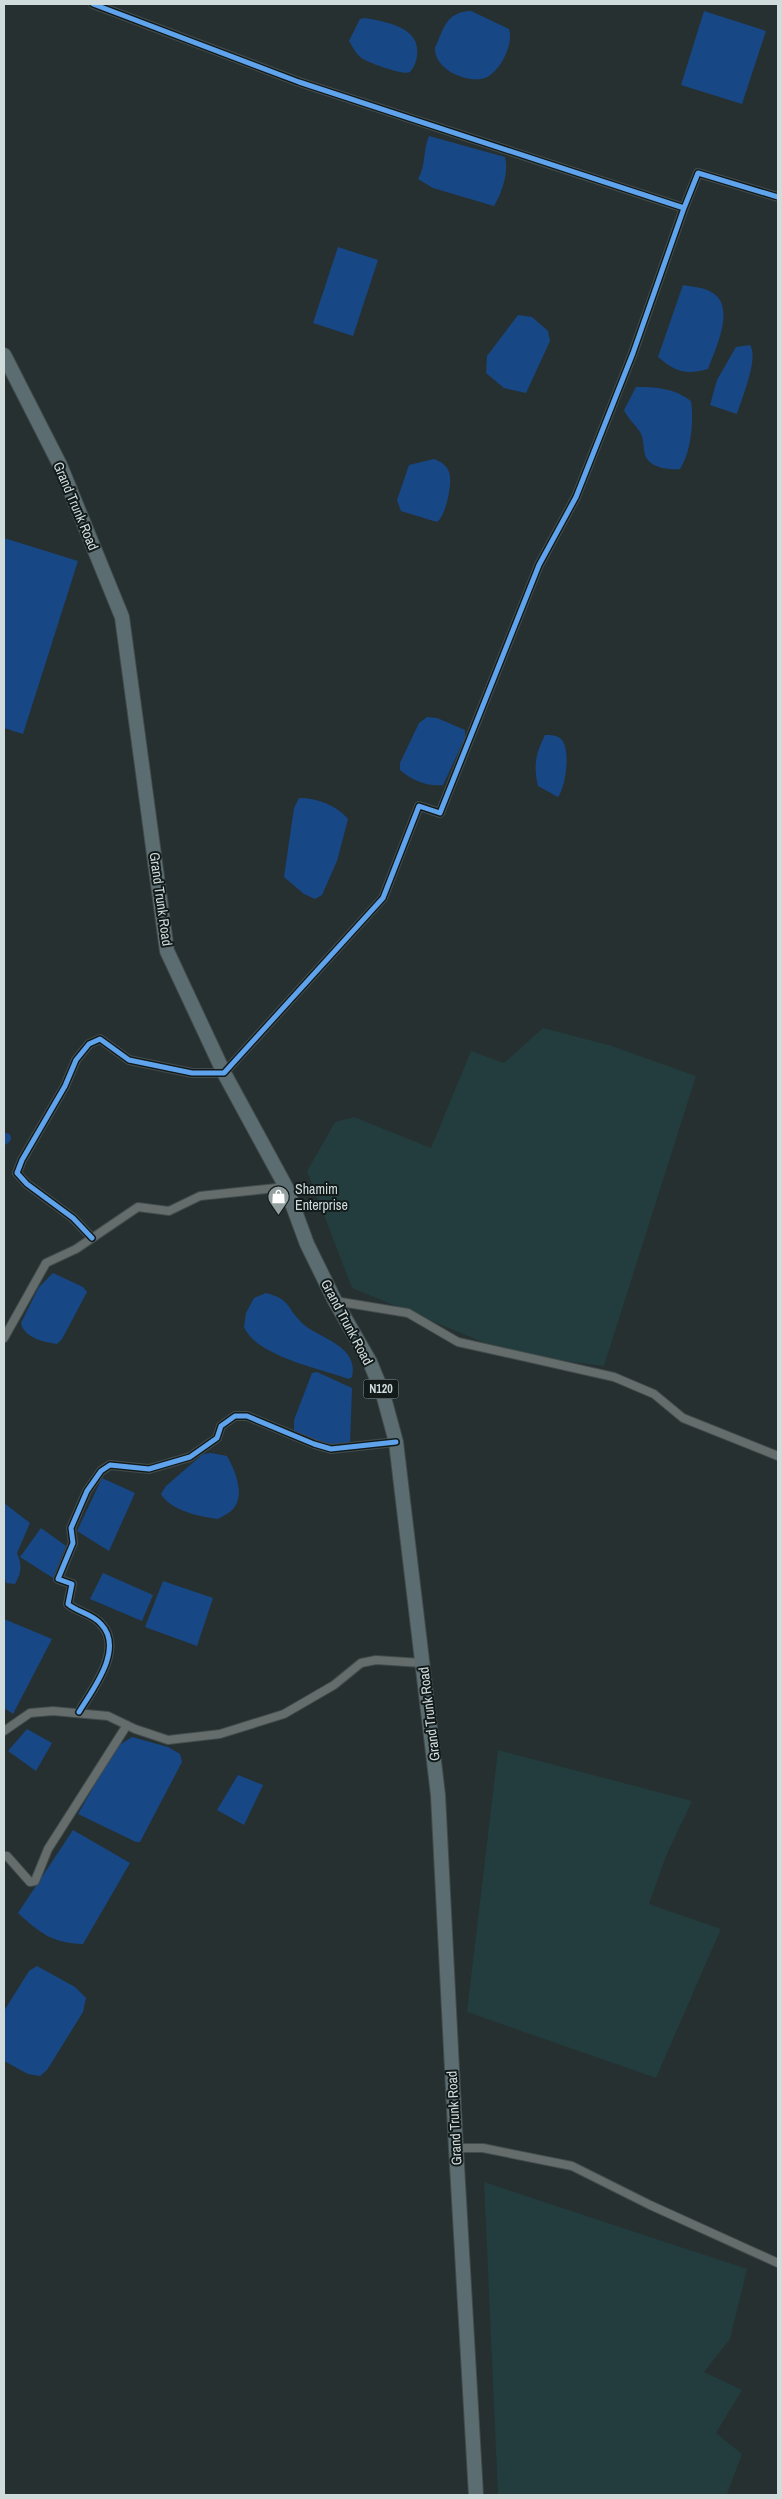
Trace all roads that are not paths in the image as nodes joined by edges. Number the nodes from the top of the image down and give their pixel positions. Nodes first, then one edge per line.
1 (93, 4) edge
2 (778, 197) edge
3 (684, 208) junction
4 (4, 355) edge
5 (224, 1073) junction
6 (286, 1187) junction
7 (92, 1238) junction
8 (335, 1301) junction
9 (4, 1338) edge
10 (396, 1442) junction
11 (778, 1456) edge
12 (422, 1663) junction
13 (79, 1712) junction
14 (127, 1725) junction
15 (4, 1731) edge
16 (4, 1856) edge
17 (456, 2148) junction
18 (778, 2263) edge
19 (476, 2495) edge

1 - 3 street
2 - 3 street
3 - 5 street
4 - 5 highway, Grand Trunk Road / N120
5 - 6 highway, Grand Trunk Road / N120
5 - 7 street
6 - 7 street
6 - 8 highway, Grand Trunk Road / N120
7 - 9 street
8 - 10 highway, Grand Trunk Road / N120
8 - 11 street
10 - 12 highway, Grand Trunk Road / N120
10 - 13 street
12 - 14 street
12 - 17 highway, Grand Trunk Road / N120
13 - 14 street
13 - 15 street
14 - 16 street
17 - 18 street
17 - 19 highway, Grand Trunk Road / N120

